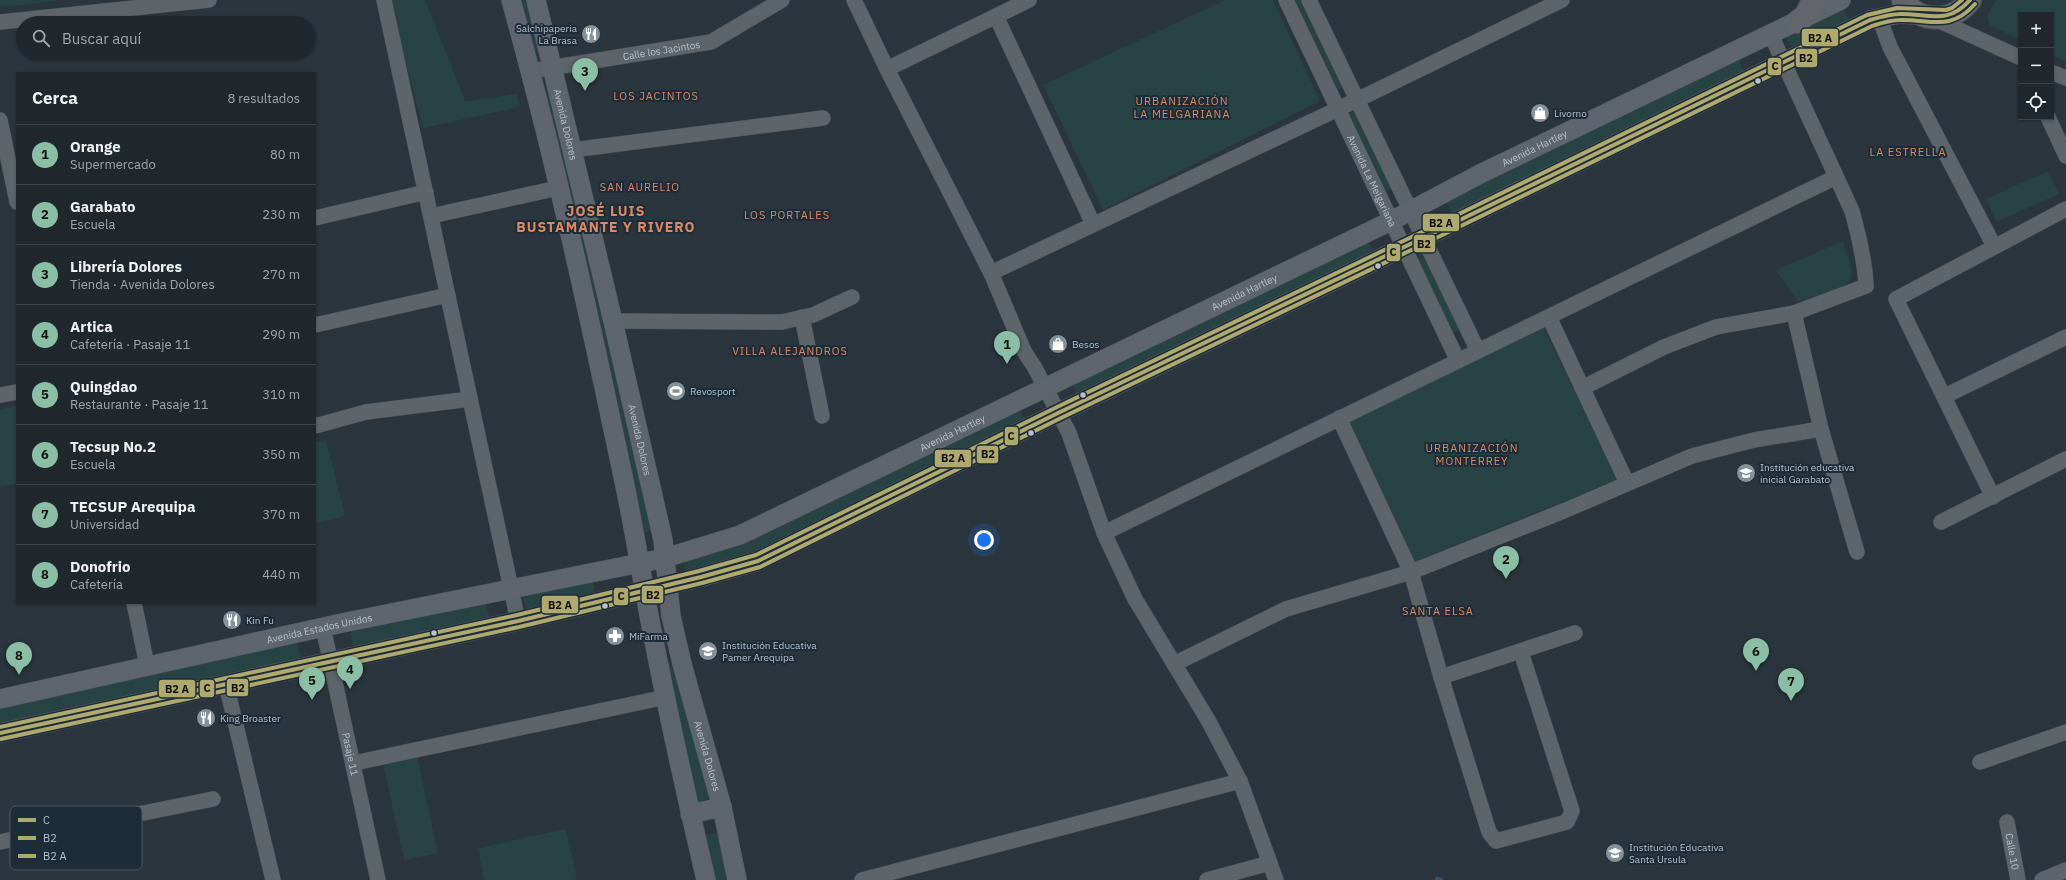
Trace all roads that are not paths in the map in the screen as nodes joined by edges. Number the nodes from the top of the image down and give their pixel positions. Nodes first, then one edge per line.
1 (209, 0) edge
2 (384, 0) edge
3 (511, 0) edge
4 (536, 0) edge
5 (782, 0) edge
6 (854, 0) edge
7 (1029, 0) edge
8 (1286, 0) edge
9 (1309, 0) edge
10 (1562, 0) edge
11 (1813, 0) edge
12 (1841, 0) edge
13 (1970, 0) edge
14 (76, 7) edge
15 (1883, 9) edge
16 (1918, 11) edge
17 (30, 16) edge
18 (996, 16) junction
19 (16, 19) edge
20 (0, 22) edge
21 (1797, 22) junction
22 (1771, 35) junction
23 (2018, 57) edge
24 (1782, 62) junction
25 (553, 67) junction
26 (887, 69) junction
27 (530, 71) junction
28 (2054, 73) edge
29 (2066, 78) edge
30 (1359, 99) junction
31 (1338, 109) junction
32 (823, 118) dead end
33 (0, 120) edge
34 (2049, 120) edge
35 (572, 150) junction
36 (2066, 156) edge
37 (6, 176) edge
38 (1836, 177) junction
39 (558, 188) junction
40 (426, 192) junction
41 (16, 200) edge
42 (1412, 210) junction
43 (2066, 210) edge
44 (431, 216) junction
45 (316, 218) edge
46 (1391, 220) junction
47 (1093, 224) junction
48 (1425, 237) junction
49 (1994, 246) junction
50 (1404, 247) junction
51 (991, 273) junction
52 (448, 296) junction
53 (852, 297) dead end
54 (1794, 313) junction
55 (1549, 316) junction
56 (802, 317) junction
57 (614, 322) junction
58 (316, 325) edge
59 (2066, 337) edge
60 (1478, 351) junction
61 (1458, 361) junction
62 (1045, 387) junction
63 (1582, 388) junction
64 (16, 392) edge
65 (0, 395) edge
66 (1945, 396) junction
67 (470, 399) junction
68 (1058, 413) junction
69 (822, 416) dead end
70 (1339, 418) junction
71 (316, 426) edge
72 (1821, 429) junction
73 (2066, 459) edge
74 (1626, 483) junction
75 (1992, 497) junction
76 (1941, 522) dead end
77 (1104, 533) junction
78 (1858, 552) dead end
79 (665, 558) junction
80 (640, 562) junction
81 (1411, 572) junction
82 (583, 573) junction
83 (668, 585) junction
84 (512, 588) junction
85 (644, 590) junction
86 (134, 604) edge
87 (592, 604) junction
88 (518, 621) junction
89 (323, 627) junction
90 (1575, 633) dead end
91 (1521, 652) junction
92 (331, 660) junction
93 (1174, 664) junction
94 (147, 666) junction
95 (1441, 677) junction
96 (226, 684) junction
97 (666, 698) junction
98 (0, 699) edge
99 (2066, 732) edge
100 (0, 733) edge
101 (1980, 762) dead end
102 (354, 763) junction
103 (1240, 781) junction
104 (213, 799) dead end
105 (722, 807) junction
106 (142, 813) edge
107 (690, 814) junction
108 (2007, 822) dead end
109 (10, 840) edge
110 (0, 842) edge
111 (1270, 863) junction
112 (2066, 870) edge
113 (273, 880) edge
114 (378, 880) edge
115 (706, 880) edge
116 (738, 880) edge
117 (862, 880) edge
118 (1207, 880) edge
119 (1276, 880) edge
120 (2018, 880) edge
121 (2042, 880) edge

1 - 14 street
2 - 40 street
3 - 27 main road
4 - 25 main road, Avenida Dolores
5 - 25 street, Calle los Jacintos
6 - 26 street
7 - 18 street
8 - 31 street, Avenida La Melgariana
9 - 30 street
10 - 30 street
11 - 21 highway
12 - 21 main road, Avenida Hartley
13 - 16 highway
14 - 17 street
15 - 16 highway
15 - 24 main road
15 - 49 street
16 - 23 street
18 - 26 street
18 - 47 street
19 - 20 street
21 - 22 main road, Avenida Hartley
22 - 24 street
22 - 42 main road, Avenida Hartley
24 - 38 street
24 - 48 main road
25 - 27 street, Calle los Jacintos
25 - 35 main road, Avenida Dolores
26 - 51 street
27 - 39 main road
28 - 29 street
30 - 31 street
30 - 42 street
31 - 46 street, Avenida La Melgariana
31 - 47 street
32 - 35 street
33 - 37 street
34 - 36 street
35 - 57 main road, Avenida Dolores
37 - 41 street
38 - 54 street
38 - 55 street
39 - 44 street
39 - 80 main road
40 - 44 street
40 - 45 street
42 - 46 main road, Avenida Hartley
42 - 48 street
43 - 49 street
44 - 52 street
46 - 50 street, Avenida La Melgariana
46 - 62 main road, Avenida Hartley
47 - 51 street
48 - 50 main road
48 - 60 street
49 - 66 street
50 - 61 street, Avenida La Melgariana
50 - 68 main road
51 - 62 street
52 - 58 street
52 - 67 street
53 - 56 street
54 - 63 street
54 - 72 street
55 - 60 street
55 - 63 street
56 - 57 street
56 - 69 street
57 - 79 main road, Avenida Dolores
59 - 66 street
60 - 61 street
61 - 70 street
62 - 68 street
62 - 79 main road, Avenida Hartley
63 - 74 street
64 - 65 street
66 - 75 street
67 - 71 street
67 - 84 street
68 - 77 street
68 - 83 main road
70 - 77 street
70 - 81 street
72 - 74 street
72 - 78 street
73 - 75 street
74 - 81 street
75 - 76 street
77 - 93 street
79 - 80 main road, Avenida Hartley
79 - 83 main road, Avenida Dolores
80 - 82 main road, Avenida Estados Unidos
80 - 85 main road
81 - 93 street
81 - 95 street
82 - 84 main road, Avenida Estados Unidos
82 - 87 main road
83 - 85 main road
83 - 105 main road, Avenida Dolores
84 - 88 street
84 - 89 main road, Avenida Estados Unidos
85 - 87 main road
85 - 97 main road
86 - 94 street
87 - 88 main road
88 - 92 main road
89 - 92 street, Pasaje 11
89 - 94 main road, Avenida Estados Unidos
90 - 91 street
91 - 95 street
91 - 95 street
92 - 96 main road
92 - 102 street, Pasaje 11
93 - 103 street
94 - 98 main road, Avenida Estados Unidos
96 - 100 main road
96 - 113 street
97 - 102 street
97 - 107 main road
99 - 101 street
102 - 114 street, Pasaje 11
103 - 111 street
103 - 117 street
104 - 106 street
105 - 107 main road
105 - 116 main road, Avenida Dolores
107 - 115 main road
108 - 120 street, Calle 10
109 - 110 street
111 - 118 street
111 - 119 street
112 - 121 street

